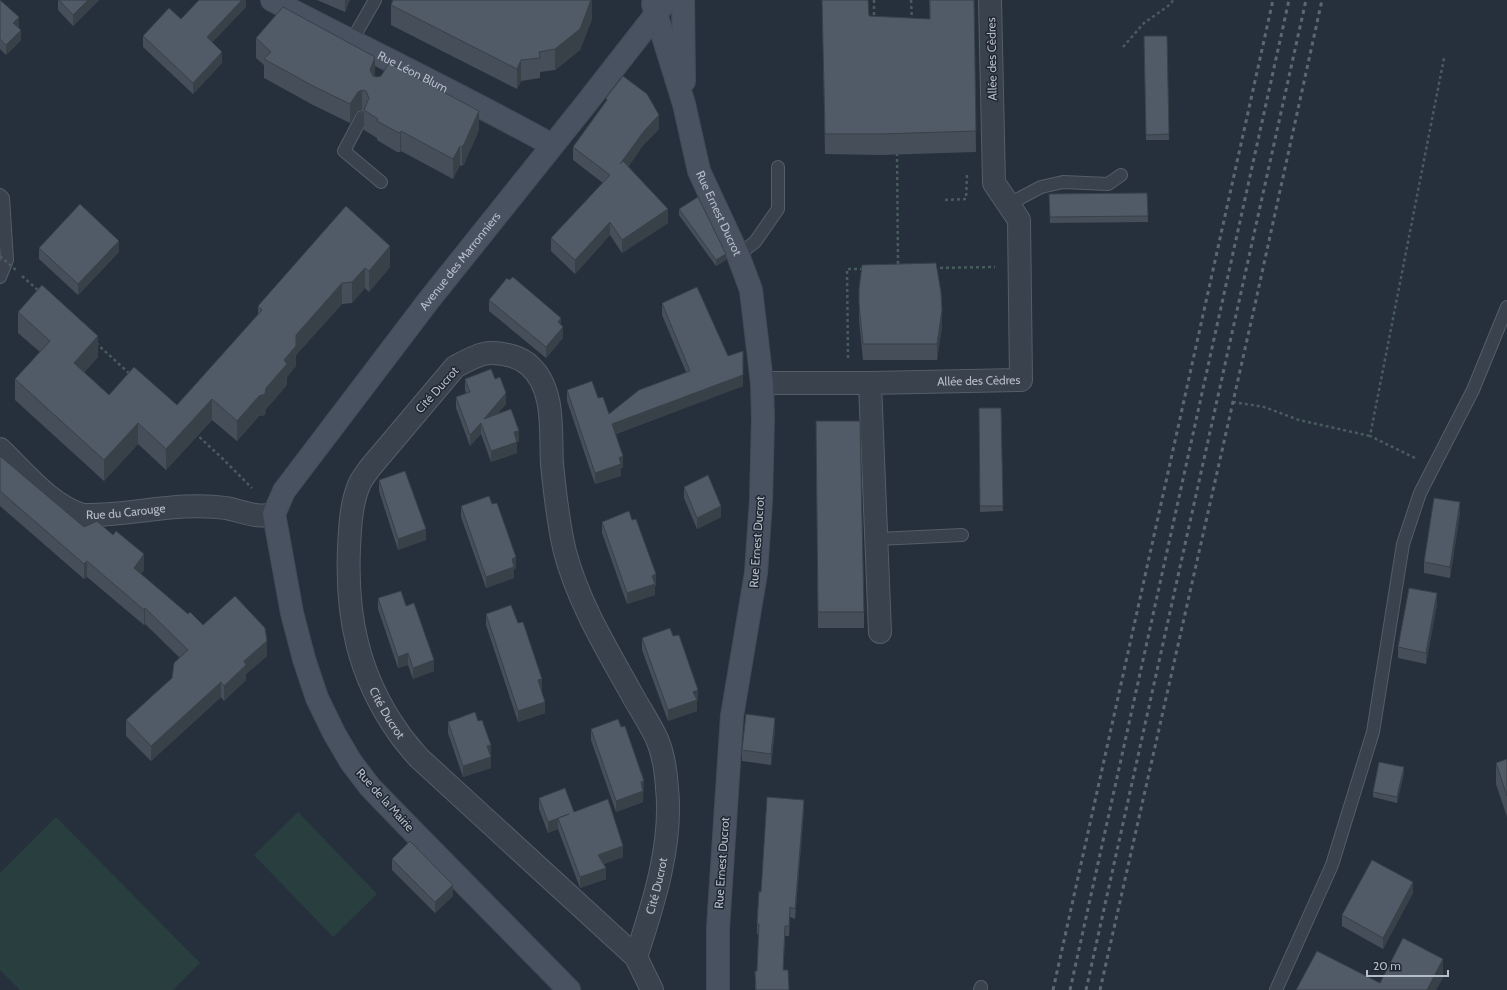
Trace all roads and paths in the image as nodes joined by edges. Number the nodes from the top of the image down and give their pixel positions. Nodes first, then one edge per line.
1 (272, 0) edge
2 (375, 0) edge
3 (683, 0) edge
4 (874, 0) edge
5 (911, 0) edge
6 (990, 0) edge
7 (1173, 0) edge
8 (658, 5) edge
9 (881, 19) edge
10 (912, 24) edge
11 (351, 42) junction
12 (1123, 47) dead end
13 (1444, 58) dead end
14 (684, 104) junction
15 (362, 117) dead end
16 (552, 145) junction
17 (897, 148) edge
18 (778, 167) dead end
19 (1121, 175) dead end
20 (381, 182) dead end
21 (0, 195) edge
22 (1008, 204) junction
23 (738, 255) junction
24 (0, 256) edge
25 (1020, 266) junction
26 (928, 268) edge
27 (869, 269) edge
28 (898, 269) edge
29 (0, 277) edge
30 (41, 293) edge
31 (1507, 307) edge
32 (93, 340) edge
33 (134, 378) edge
34 (848, 382) junction
35 (870, 382) junction
36 (762, 384) junction
37 (1233, 402) dead end
38 (193, 431) edge
39 (1370, 436) junction
40 (0, 449) edge
41 (1434, 467) junction
42 (248, 484) dead end
43 (274, 514) junction
44 (962, 535) dead end
45 (877, 539) junction
46 (880, 632) dead end
47 (636, 957) junction
48 (569, 990) edge
49 (652, 990) edge
50 (718, 990) edge
51 (1276, 990) edge

1 - 11 main road, Rue Léon Blum
2 - 11 lane
3 - 14 main road
4 - 9 path
5 - 10 path
6 - 22 street, Allée des Cèdres
7 - 12 path
8 - 14 main road
8 - 16 main road, Avenue des Marronniers
11 - 16 main road, Rue Léon Blum
13 - 39 path
14 - 23 main road, Rue Ernest Ducrot
15 - 20 lane
16 - 43 main road, Avenue des Marronniers
17 - 28 path
18 - 23 lane
19 - 22 lane
21 - 29 lane
22 - 25 street, Allée des Cèdres
23 - 36 main road, Rue Ernest Ducrot
24 - 30 path, bridge
25 - 26 path
25 - 35 street, Allée des Cèdres
27 - 34 path
31 - 41 lane
32 - 33 path
34 - 35 street
34 - 36 street
35 - 45 street
36 - 50 main road, Rue Ernest Ducrot
37 - 39 path
38 - 42 path
39 - 41 path
40 - 43 street, Rue du Carouge
41 - 51 lane
43 - 48 main road, Rue de la Mairie
44 - 45 lane
45 - 46 street
47 - 47 street, Cité Ducrot
47 - 49 street, Cité Ducrot

